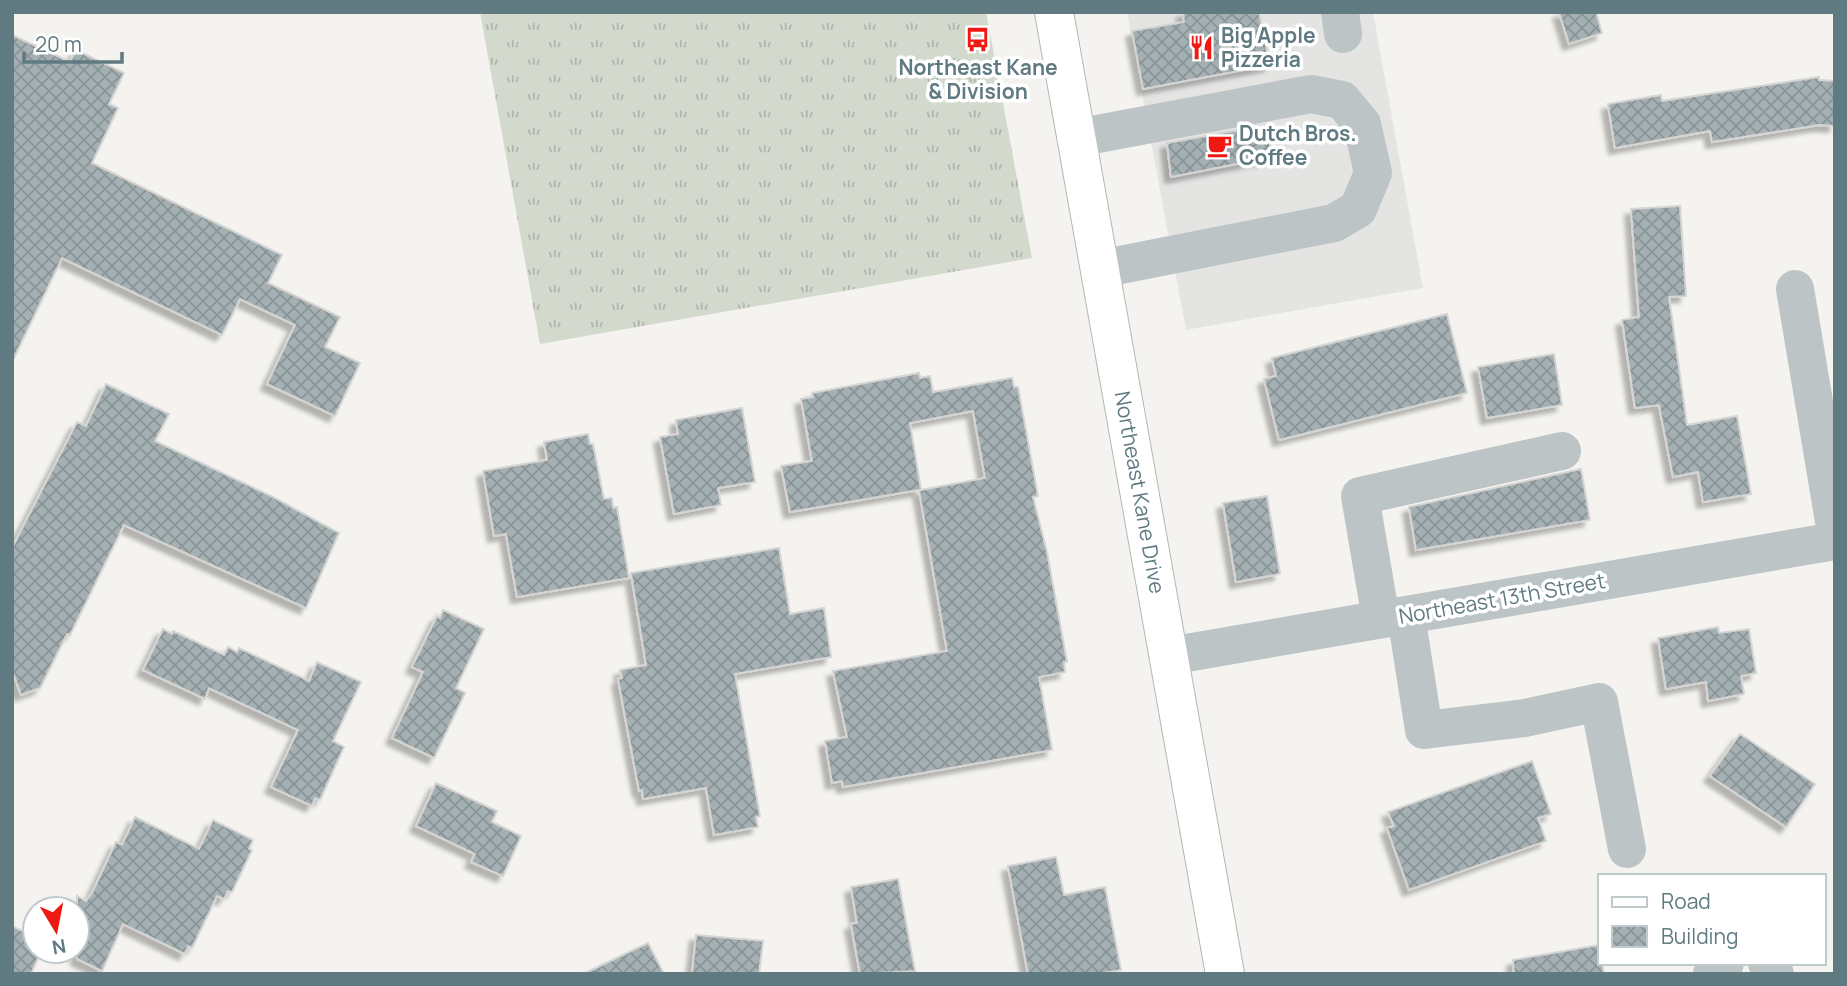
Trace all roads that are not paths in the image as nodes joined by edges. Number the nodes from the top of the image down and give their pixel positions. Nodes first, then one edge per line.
1 (1054, 12) edge
2 (1076, 138) junction
3 (1100, 269) junction
4 (1795, 289) dead end
5 (1562, 452) dead end
6 (1835, 527) edge
7 (1835, 541) edge
8 (1393, 617) junction
9 (1169, 656) junction
10 (1627, 849) dead end
11 (1225, 974) edge

1 - 2 main road, Northeast Kane Drive
2 - 3 main road, Northeast Kane Drive
2 - 3 street
3 - 9 main road, Northeast Kane Drive
4 - 6 street
5 - 8 street
7 - 8 street, Northeast 13th Street
8 - 9 street, Northeast 13th Street
8 - 10 street
9 - 11 main road, Northeast Kane Drive

